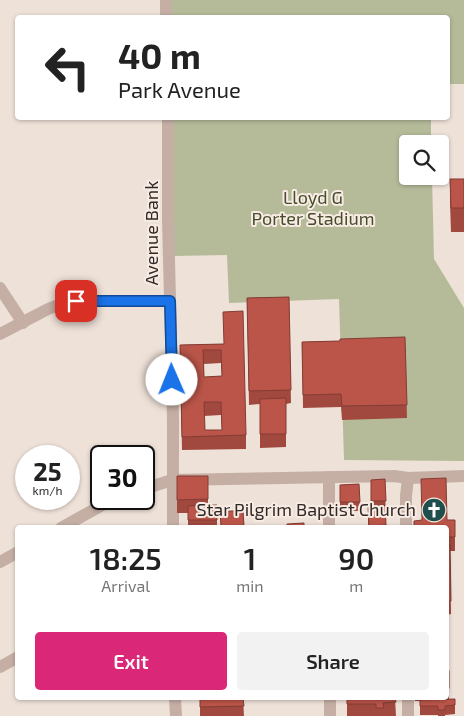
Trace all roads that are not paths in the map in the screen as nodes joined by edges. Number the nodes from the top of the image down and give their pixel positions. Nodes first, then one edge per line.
1 (166, 0) edge
2 (166, 15) edge
3 (168, 120) edge
4 (0, 288) edge
5 (170, 301) junction
6 (23, 323) junction
7 (0, 334) edge
8 (464, 476) edge
9 (329, 478) junction
10 (408, 478) junction
11 (172, 480) junction
12 (155, 485) edge
13 (95, 510) edge
14 (67, 525) edge
15 (173, 525) edge
16 (329, 525) edge
17 (406, 525) edge
18 (15, 554) edge
19 (0, 562) edge
20 (15, 659) edge
21 (0, 667) edge
22 (176, 700) edge
23 (330, 700) edge
24 (408, 700) edge
25 (176, 716) edge
26 (330, 716) edge
27 (408, 716) edge

1 - 2 street
3 - 5 street, Avenue Bank
4 - 6 street
5 - 6 street
5 - 11 street, Avenue Bank
6 - 7 street
8 - 10 street
9 - 10 street
9 - 11 street
9 - 16 street
10 - 17 street
11 - 12 street
11 - 15 street, Avenue Bank
13 - 14 street
18 - 19 street
20 - 21 street
22 - 25 street
23 - 26 street
24 - 27 street

